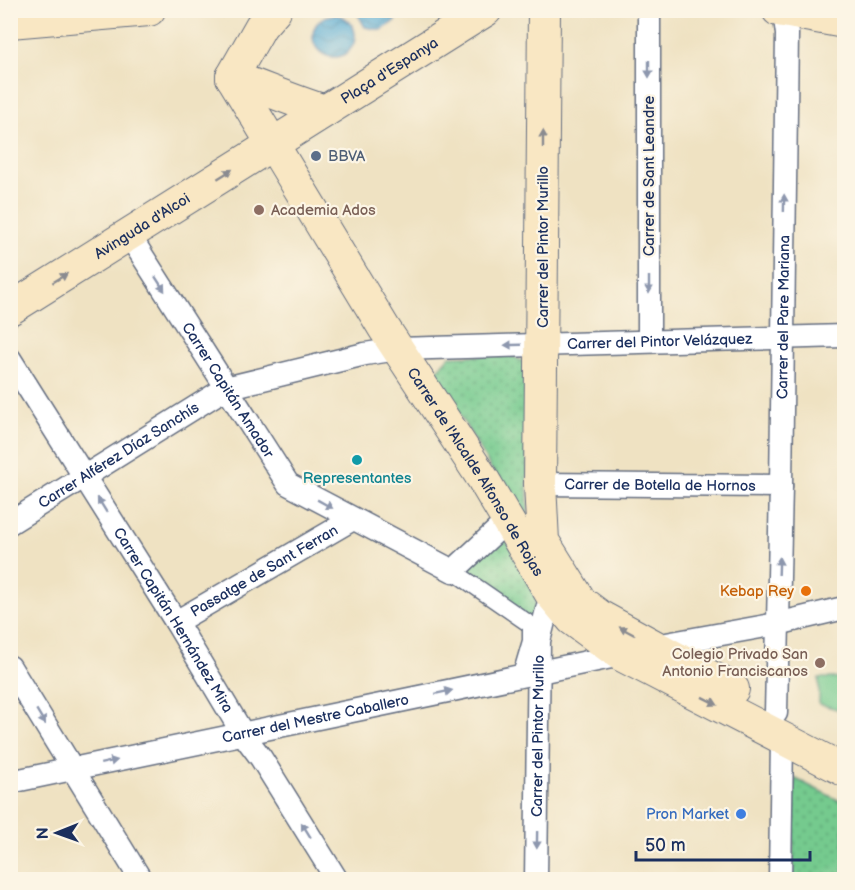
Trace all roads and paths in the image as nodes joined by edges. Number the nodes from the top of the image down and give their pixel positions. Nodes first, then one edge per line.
1 (149, 10) edge
2 (275, 10) edge
3 (486, 10) edge
4 (544, 10) edge
5 (649, 10) edge
6 (778, 10) edge
7 (784, 11) edge
8 (10, 22) edge
9 (844, 22) edge
10 (251, 46) junction
11 (232, 77) junction
12 (261, 87) junction
13 (325, 111) junction
14 (273, 144) junction
15 (129, 235) junction
16 (10, 309) edge
17 (844, 336) edge
18 (782, 338) junction
19 (649, 341) junction
20 (542, 344) junction
21 (398, 349) junction
22 (10, 359) edge
23 (226, 388) junction
24 (85, 477) junction
25 (540, 484) junction
26 (781, 486) junction
27 (353, 519) junction
28 (508, 520) junction
29 (10, 523) edge
30 (453, 571) junction
31 (551, 594) junction
32 (844, 608) edge
33 (176, 622) junction
34 (777, 624) junction
35 (535, 641) junction
36 (655, 646) junction
37 (621, 655) junction
38 (10, 667) edge
39 (530, 674) junction
40 (779, 725) junction
41 (243, 734) junction
42 (844, 749) edge
43 (72, 769) junction
44 (844, 770) edge
45 (10, 782) edge
46 (141, 879) edge
47 (337, 879) edge
48 (536, 879) edge
49 (780, 879) edge

1 - 8 main road
2 - 10 main road
3 - 13 main road, Plaça d'Espanya
20 -> 4 main road, Carrer del Pintor Murillo
5 -> 19 street, Carrer de Sant Leandre
6 - 7 main road
7 - 9 main road
18 -> 7 street, Carrer del Pare Mariana
10 - 11 main road
10 - 12 main road
11 - 12 main road, Plaça d'Espanya
11 - 14 main road
12 - 13 main road, Plaça d'Espanya
13 - 14 main road, Plaça d'Espanya
15 -> 14 main road, Avinguda d'Alcoi
14 - 21 main road, Carrer de l'Alcalde Alfonso de Rojas
16 -> 15 main road, Avinguda d'Alcoi
15 -> 23 street, Carrer Capitán Amador
17 - 18 street, Carrer del Pintor Velázquez
18 - 19 street, Carrer del Pintor Velázquez
18 - 26 street, Carrer del Pare Mariana
19 - 20 street, Carrer del Pintor Velázquez
20 -> 21 street, Carrer del Pintor Velázquez
20 - 25 main road, Carrer del Pintor Murillo
21 - 23 street, Carrer del Pintor Velázquez
21 - 28 main road, Carrer de l'Alcalde Alfonso de Rojas
22 - 24 street, Carrer Capitán Hernández Mira
23 - 24 street, Carrer Alférez Díaz Sanchís
23 -> 27 street, Carrer Capitán Amador
24 - 29 street, Carrer Alférez Díaz Sanchís
33 -> 24 street, Carrer Capitán Hernández Mira
25 - 26 street, Carrer de Botella de Hornos
36 -> 25 main road, Carrer del Pintor Murillo
34 -> 26 street, Carrer del Pare Mariana
27 - 30 street, Carrer Capitán Amador
27 - 33 street, Passatge de Sant Ferran
28 - 30 street
28 - 31 main road, Carrer de l'Alcalde Alfonso de Rojas
30 - 35 street
31 - 35 street, Carrer del Pintor Murillo
31 - 37 main road, Carrer de l'Alcalde Alfonso de Rojas
32 - 34 street
33 - 41 street, Carrer Capitán Hernández Mira
34 - 36 street
34 - 40 street, Carrer del Pare Mariana
35 - 39 street, Carrer del Pintor Murillo
36 - 40 main road, Carrer del Pintor Murillo
37 - 39 street, Carrer del Mestre Caballero
37 -> 40 main road, Carrer de l'Alcalde Alfonso de Rojas
38 -> 43 street
41 -> 39 street, Carrer del Mestre Caballero
39 -> 48 street, Carrer del Pintor Murillo
40 - 42 main road
40 - 44 main road
40 - 49 street
43 -> 41 street, Carrer del Mestre Caballero
47 -> 41 street, Carrer Capitán Hernández Mira
43 - 45 street, Carrer del Mestre Caballero
43 - 46 street

